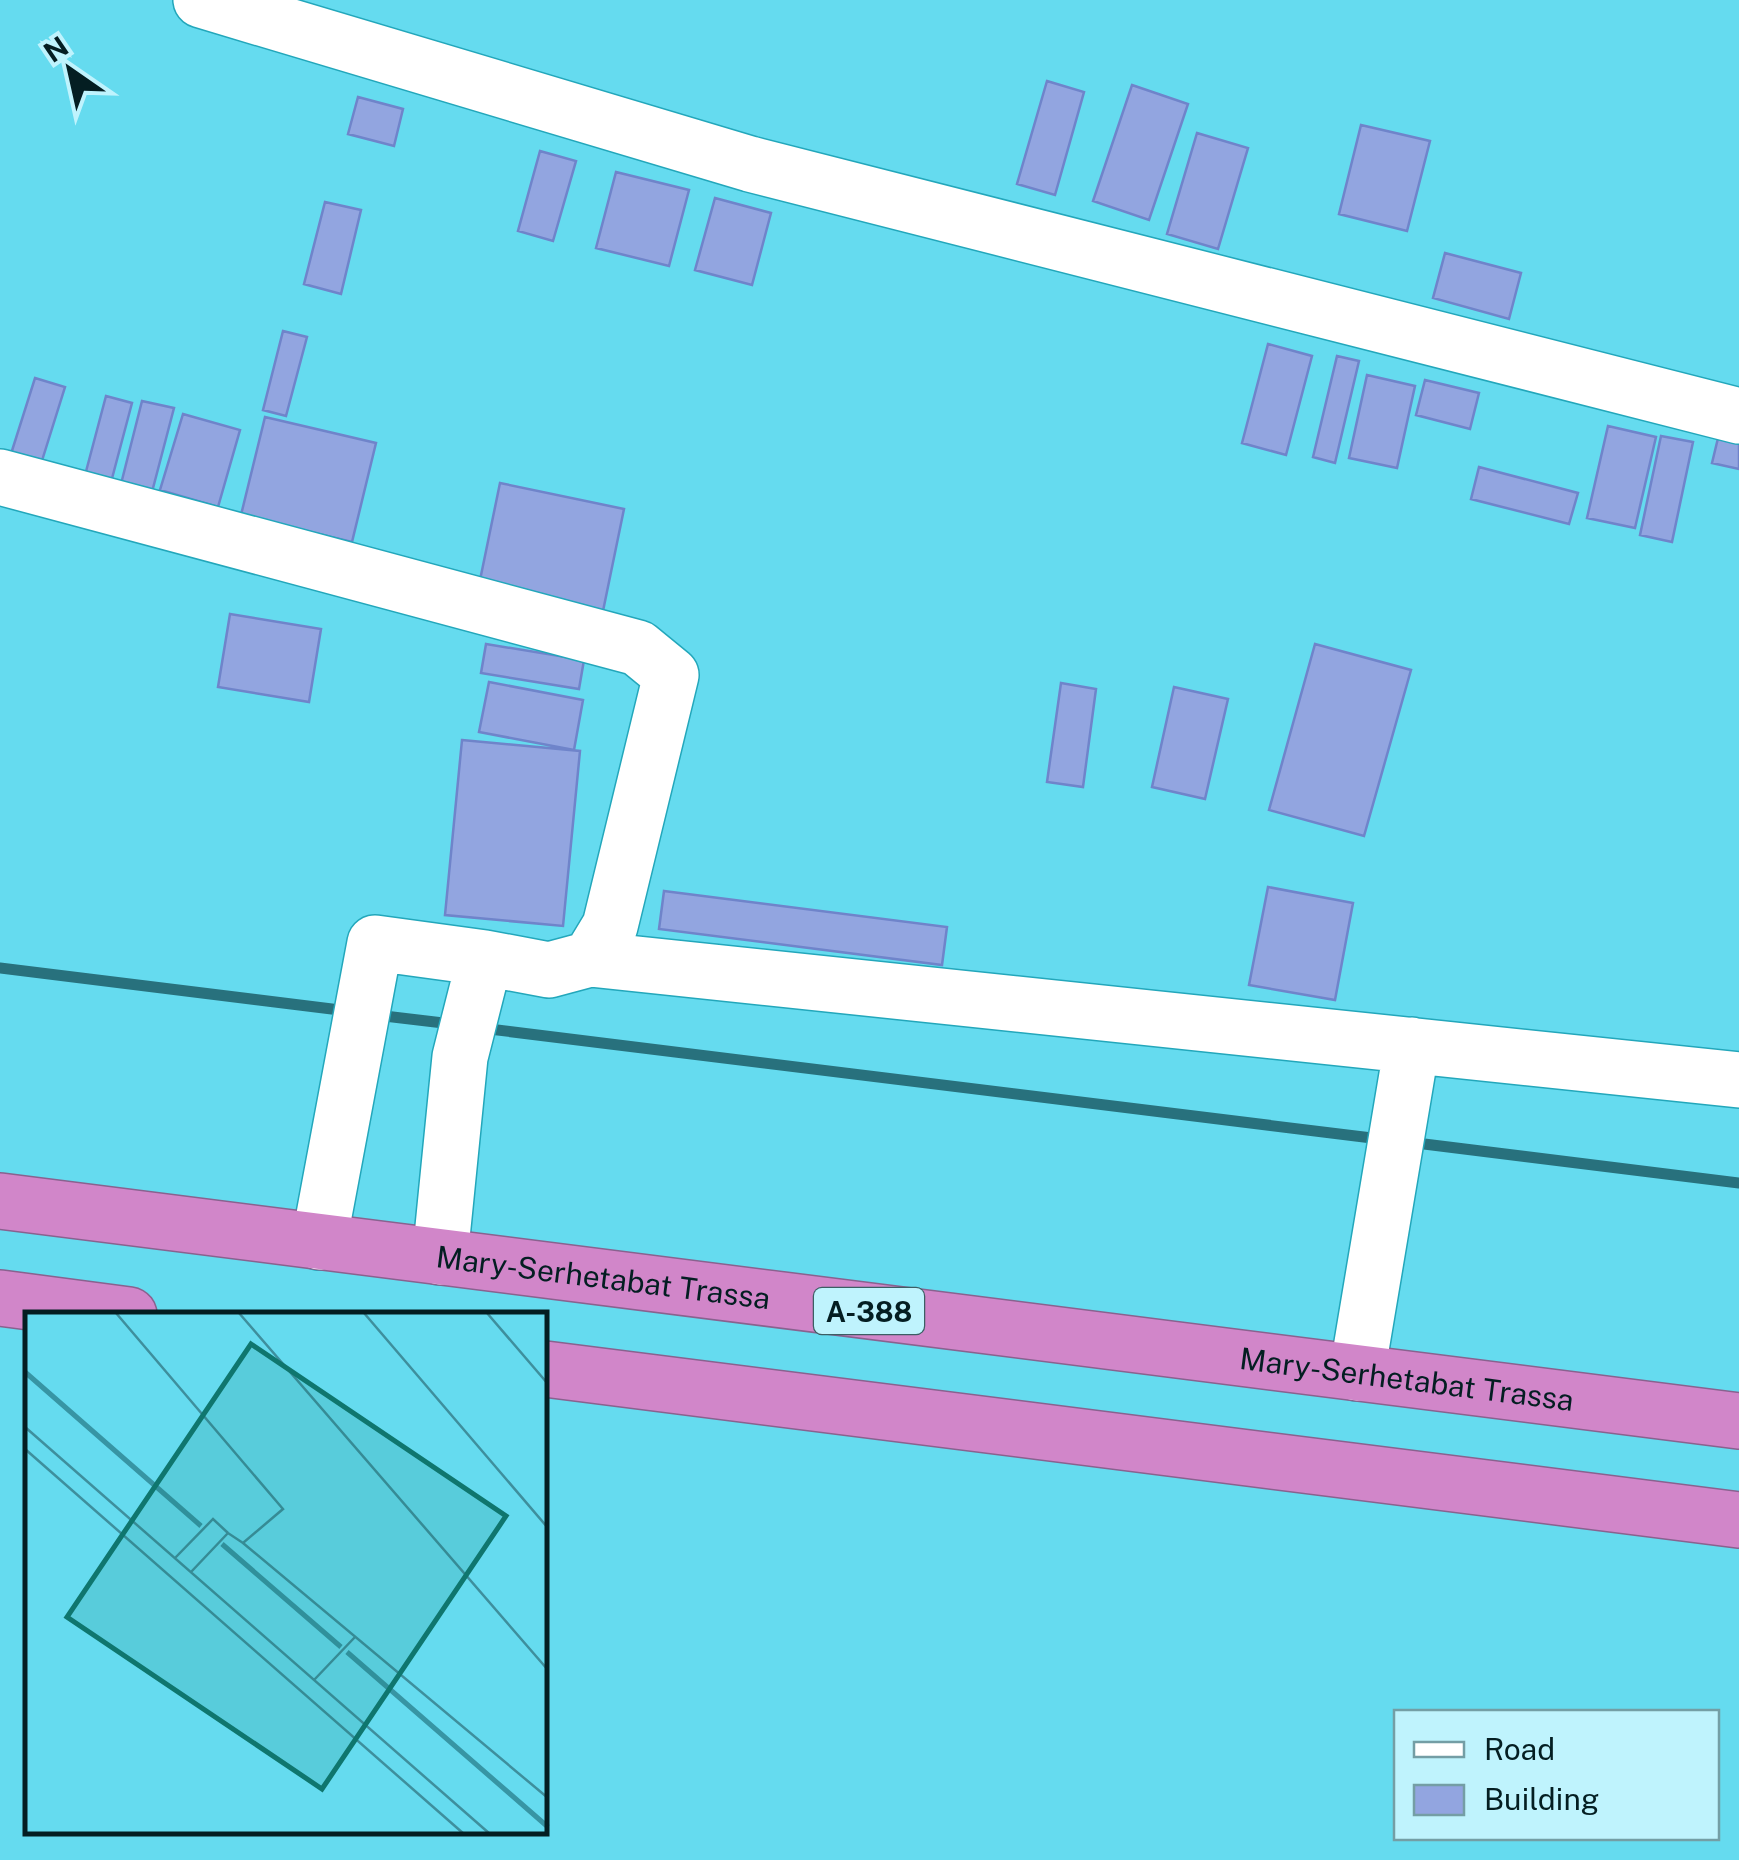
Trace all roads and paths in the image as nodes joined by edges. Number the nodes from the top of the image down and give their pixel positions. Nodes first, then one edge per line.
1 (201, 0) edge
2 (1739, 416) edge
3 (0, 476) edge
4 (590, 959) junction
5 (479, 979) junction
6 (1412, 1046) junction
7 (1739, 1080) edge
8 (0, 1201) edge
9 (319, 1242) junction
10 (440, 1257) junction
11 (0, 1298) edge
12 (105, 1312) edge
13 (548, 1369) edge
14 (1357, 1373) junction
15 (1739, 1421) edge
16 (1739, 1520) edge

1 - 2 street
3 - 4 street
4 - 5 street
4 - 6 street
5 - 9 street
5 - 10 street
6 - 7 street
6 - 14 street
8 - 9 highway, Mary-Serhetabat Trassa / A-388
9 - 10 highway, Mary-Serhetabat Trassa / A-388
10 - 14 highway, Mary-Serhetabat Trassa / A-388
11 - 12 highway
13 - 16 highway
14 - 15 highway, Mary-Serhetabat Trassa / A-388

